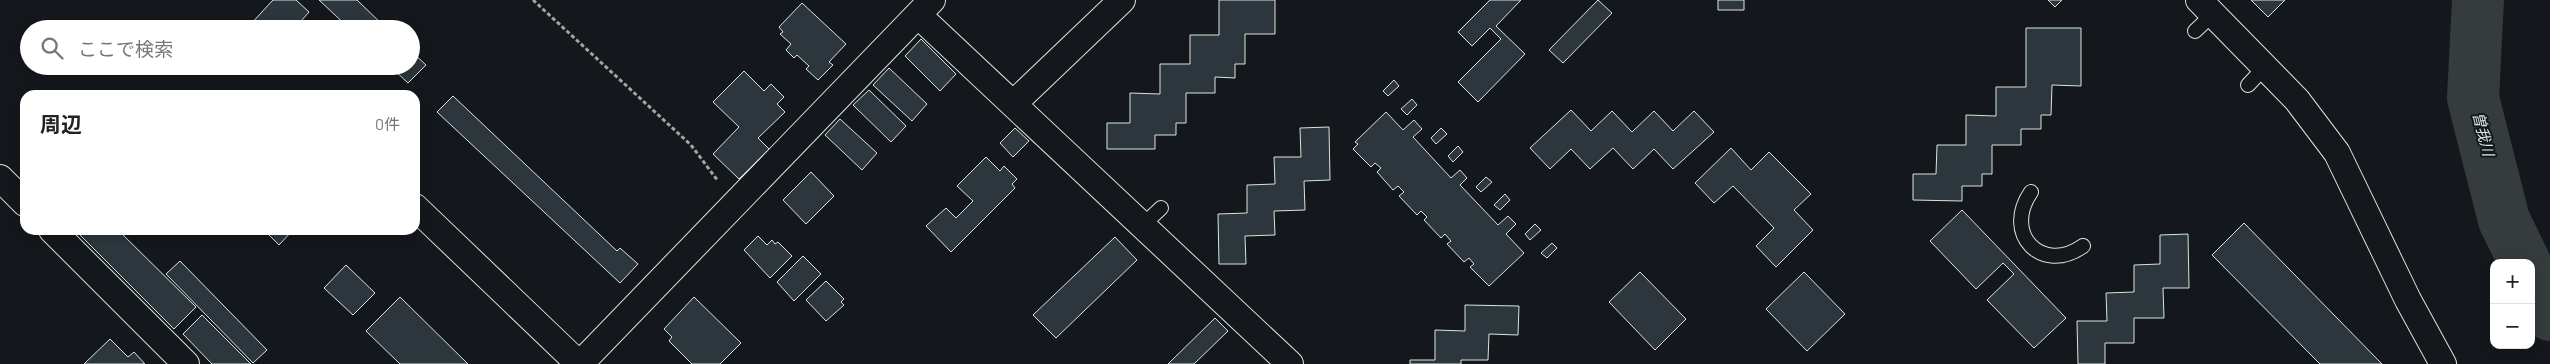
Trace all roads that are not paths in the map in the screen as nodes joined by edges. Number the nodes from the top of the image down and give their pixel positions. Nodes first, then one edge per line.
1 (1122, 0) edge
2 (925, 7) edge
3 (2202, 15) edge
4 (1013, 104) junction
5 (0, 178) edge
6 (2031, 192) dead end
7 (20, 198) edge
8 (1161, 208) dead end
9 (420, 212) edge
10 (1142, 226) junction
11 (57, 235) edge
12 (2083, 246) dead end
13 (186, 364) edge
14 (579, 364) edge
15 (1290, 364) edge
16 (2443, 364) edge

1 - 4 street
2 - 4 street
2 - 14 street
3 - 16 street
4 - 10 street
5 - 7 street
6 - 12 lane
8 - 10 lane
9 - 14 street
10 - 15 street
11 - 13 street

